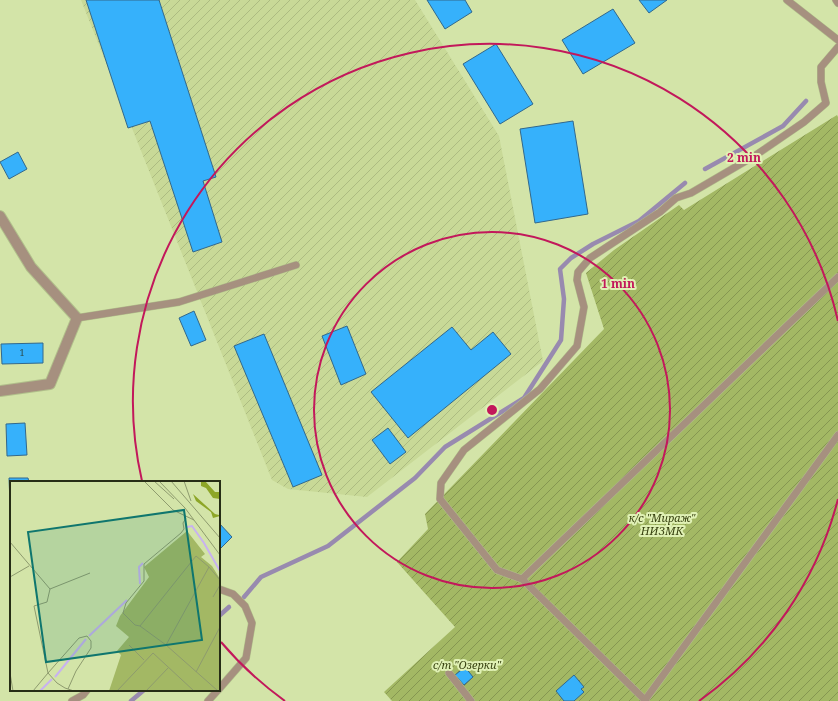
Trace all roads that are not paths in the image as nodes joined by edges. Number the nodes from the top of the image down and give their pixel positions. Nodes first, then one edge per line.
1 (787, 0) edge
2 (836, 0) edge
3 (838, 3) edge
4 (838, 40) edge
5 (838, 47) edge
6 (0, 216) edge
7 (296, 264) dead end
8 (838, 277) edge
9 (77, 318) junction
10 (0, 391) edge
11 (838, 435) edge
12 (522, 579) junction
13 (220, 589) edge
14 (449, 673) dead end
15 (220, 687) edge
16 (87, 691) edge
17 (216, 691) edge
18 (646, 700) edge
19 (72, 701) edge
20 (208, 701) edge
21 (471, 701) edge

1 - 4 lane
2 - 3 lane
5 - 12 lane
6 - 9 street
7 - 9 lane
8 - 12 lane
9 - 10 street
11 - 18 lane
12 - 18 lane
13 - 15 lane
14 - 21 lane
16 - 19 lane
17 - 20 lane

